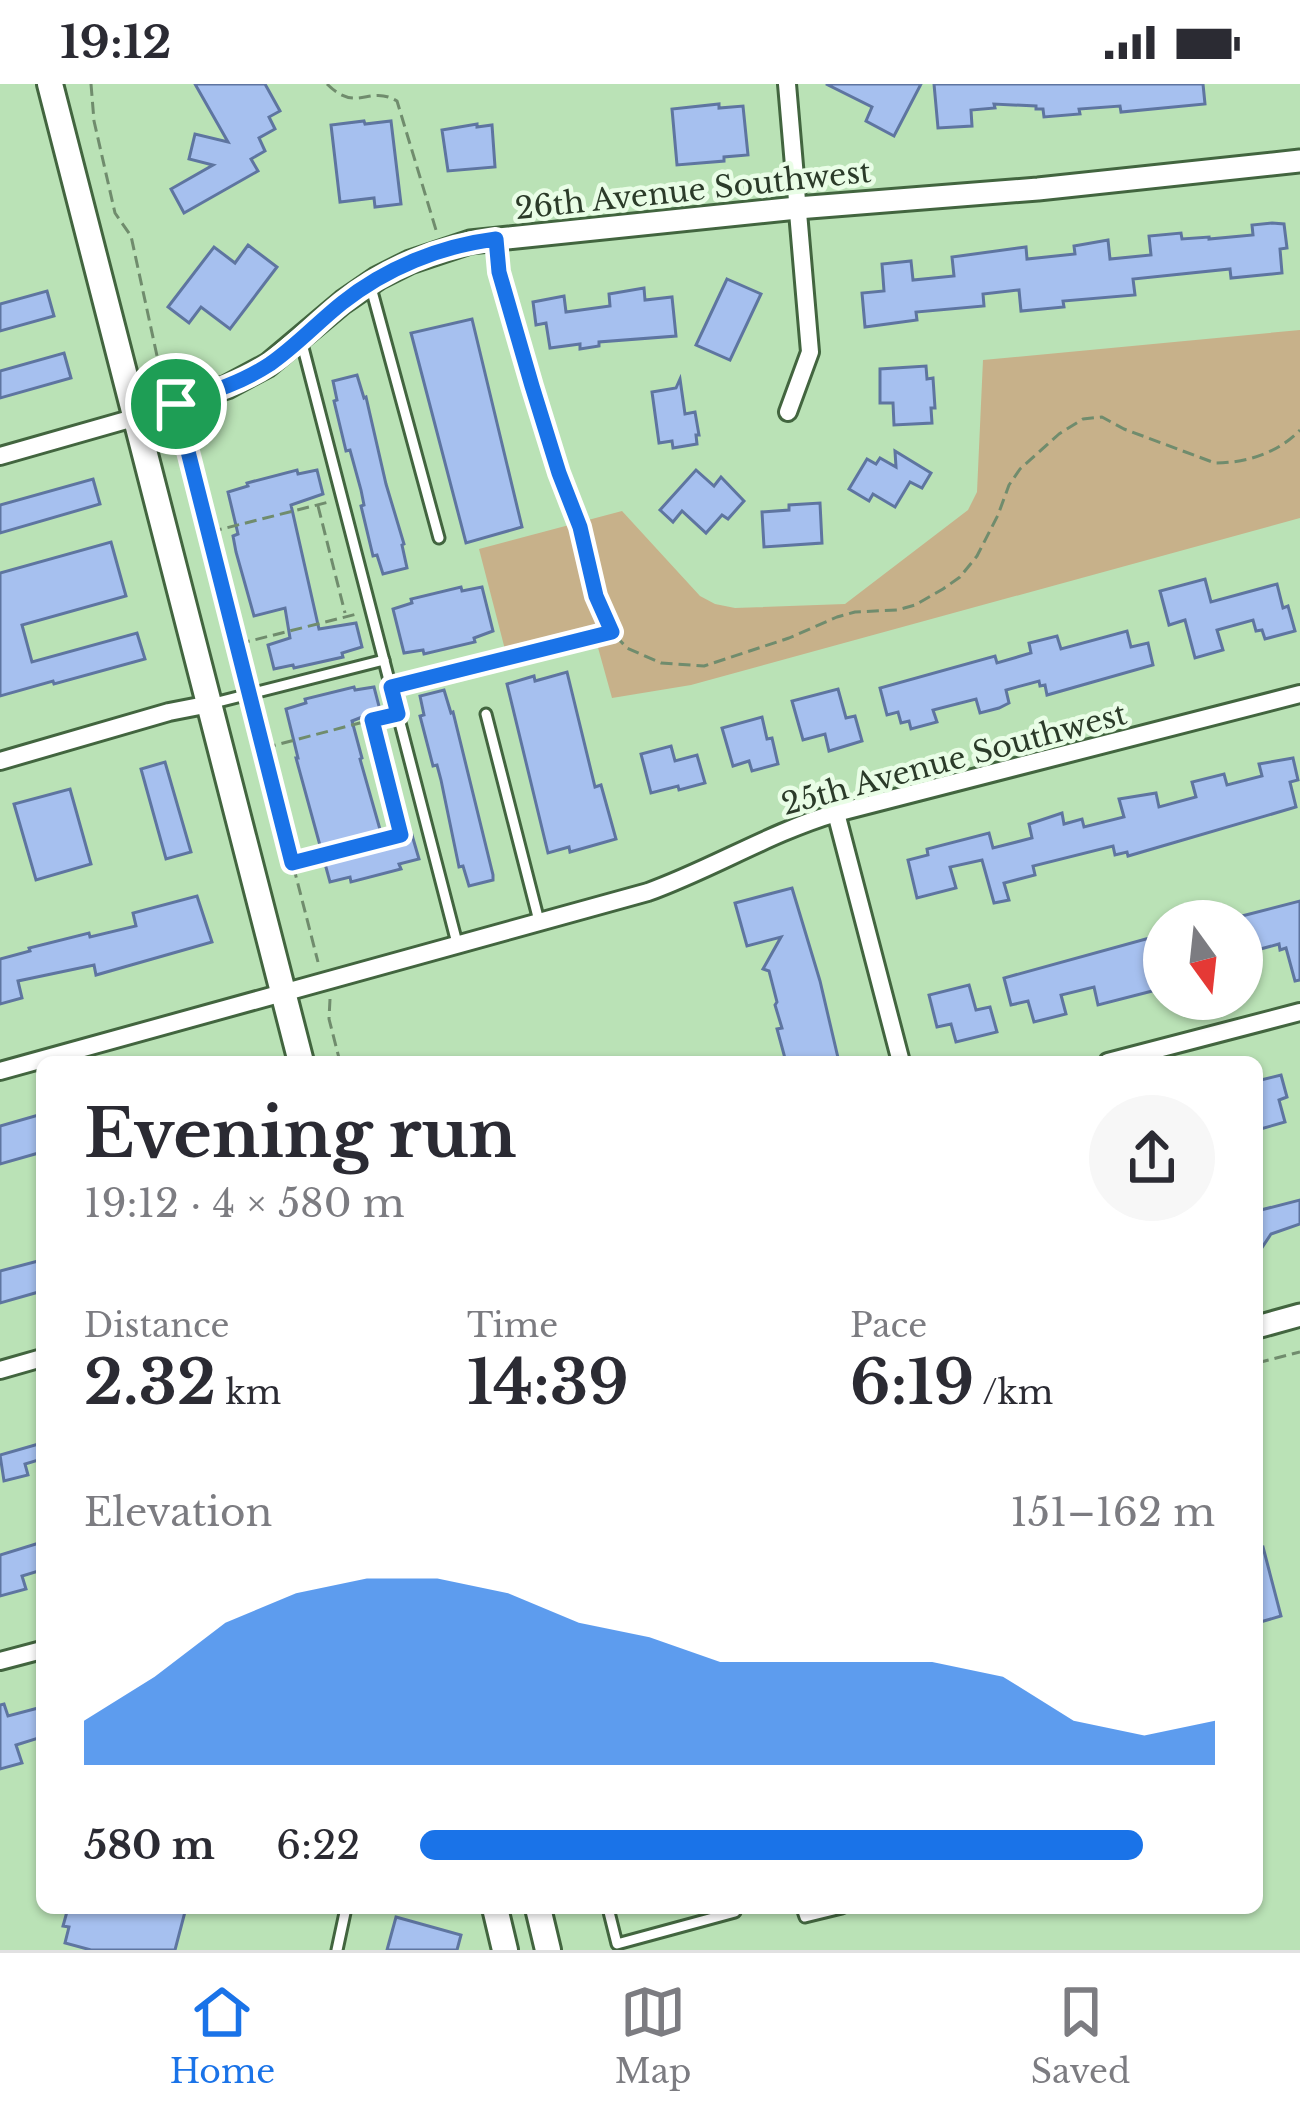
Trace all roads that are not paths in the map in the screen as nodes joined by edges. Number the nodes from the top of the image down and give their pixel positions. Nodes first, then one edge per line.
1 (50, 84) edge
2 (788, 84) edge
3 (1300, 161) edge
4 (797, 208) junction
5 (370, 284) junction
6 (301, 340) junction
7 (788, 412) dead end
8 (137, 417) junction
9 (0, 456) edge
10 (439, 538) dead end
11 (384, 660) junction
12 (1300, 694) edge
13 (210, 704) junction
14 (486, 714) dead end
15 (0, 760) edge
16 (836, 813) junction
17 (539, 921) junction
18 (457, 943) junction
19 (283, 992) junction
20 (1300, 1012) edge
21 (51, 1056) edge
22 (299, 1056) edge
23 (900, 1056) edge
24 (1131, 1056) edge
25 (36, 1060) edge
26 (0, 1070) edge
27 (1300, 1315) edge
28 (1263, 1325) edge
29 (36, 1360) edge
30 (0, 1370) edge
31 (36, 1652) edge
32 (0, 1661) edge
33 (345, 1914) edge
34 (497, 1914) edge
35 (539, 1914) edge
36 (610, 1914) edge
37 (728, 1914) edge
38 (337, 1950) edge
39 (506, 1950) edge
40 (548, 1950) edge

1 - 8 main road
2 - 4 street
3 - 4 street, 26th Avenue Southwest
4 - 5 street, 26th Avenue Southwest
4 - 7 street
5 - 6 street, 26th Avenue Southwest
5 - 10 lane
6 - 8 street, 26th Avenue Southwest
6 - 11 lane
8 - 9 street, 26th Avenue Southwest
8 - 13 main road
11 - 13 lane
11 - 18 lane
12 - 16 street, 25th Avenue Southwest
13 - 15 street
13 - 19 main road
14 - 17 lane
16 - 17 street, 25th Avenue Southwest
16 - 23 street
17 - 18 street, 25th Avenue Southwest
18 - 19 street, 25th Avenue Southwest
19 - 21 street, 25th Avenue Southwest
19 - 22 main road
20 - 24 street
25 - 26 street, 25th Avenue Southwest
27 - 28 street
29 - 30 street
31 - 32 street
33 - 38 lane
34 - 39 main road
35 - 40 main road
36 - 37 lane

